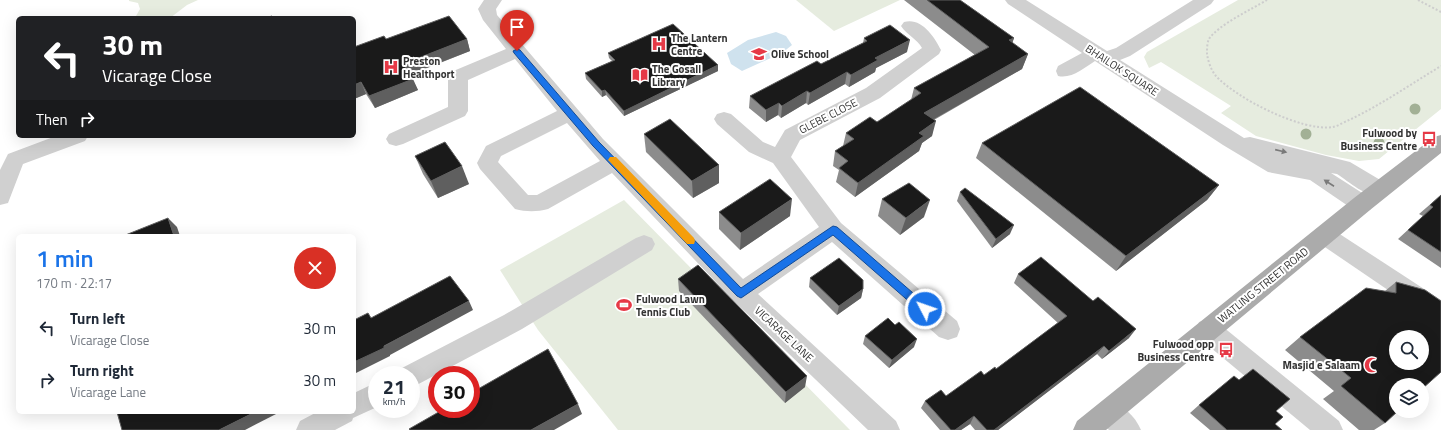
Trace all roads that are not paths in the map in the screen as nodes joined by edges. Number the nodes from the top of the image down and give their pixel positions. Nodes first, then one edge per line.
1 (1014, 0) edge
2 (1205, 0) edge
3 (483, 5) edge
4 (910, 26) dead end
5 (517, 51) junction
6 (1100, 56) junction
7 (1065, 71) dead end
8 (570, 113) junction
9 (724, 119) dead end
10 (73, 138) edge
11 (396, 139) dead end
12 (1441, 142) edge
13 (780, 158) junction
14 (615, 162) junction
15 (0, 197) edge
16 (1371, 197) junction
17 (833, 230) junction
18 (1324, 235) junction
19 (644, 244) dead end
20 (741, 293) junction
21 (1441, 313) edge
22 (948, 329) dead end
23 (1208, 330) junction
24 (420, 371) edge
25 (368, 399) edge
26 (356, 405) edge
27 (1109, 412) junction
28 (339, 414) edge
29 (309, 430) edge
30 (886, 430) edge
31 (1086, 430) edge
32 (1128, 430) edge
33 (1330, 430) edge

1 - 6 street, BHAILOK SQUARE
2 - 6 street
3 - 5 street, VICARAGE LANE
4 - 13 street, GLEBE CLOSE
5 - 8 street, VICARAGE LANE
5 - 11 street
6 - 7 street
6 - 16 street, BHAILOK SQUARE
8 - 14 street, VICARAGE LANE
8 - 14 street
9 - 13 street
10 - 15 street
12 - 16 main road, WATLING STREET ROAD
13 - 17 street
14 - 20 street, VICARAGE LANE
16 - 18 main road, WATLING STREET ROAD
17 - 20 street
17 - 22 street
18 - 21 street
18 - 23 main road, WATLING STREET ROAD
19 - 24 street
20 - 30 street, VICARAGE LANE
23 - 27 main road, WATLING STREET ROAD
23 - 33 street
25 - 26 street
27 - 31 main road, WATLING STREET ROAD
27 - 32 street
28 - 29 street

